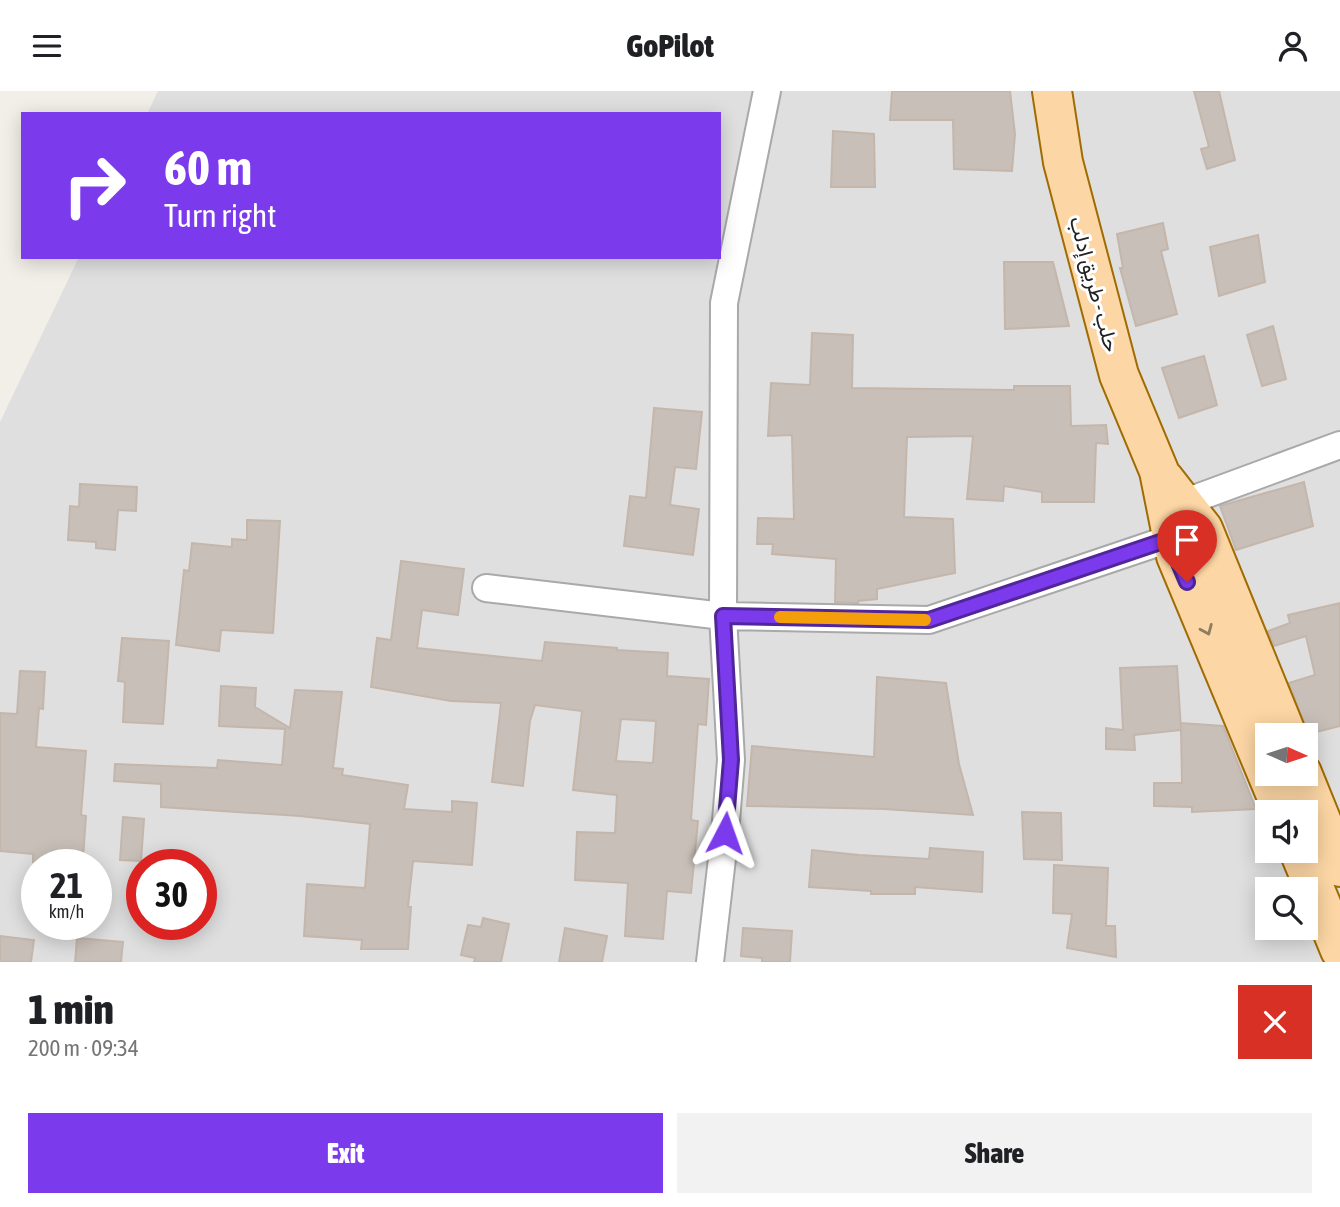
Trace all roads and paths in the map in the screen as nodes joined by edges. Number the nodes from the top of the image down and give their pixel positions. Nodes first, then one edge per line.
1 (768, 91) edge
2 (1052, 91) edge
3 (1340, 445) edge
4 (1178, 520) junction
5 (486, 588) dead end
6 (723, 616) junction
7 (1282, 723) edge
8 (1307, 786) edge
9 (1278, 800) edge
10 (1304, 863) edge
11 (1340, 867) edge
12 (1340, 950) edge
13 (710, 962) edge

1 - 6 street
2 - 4 main road, حلب - طريق إدلب
3 - 4 street
4 - 6 street
4 - 7 main road, حلب - طريق إدلب
4 -> 9 main road, حلب - طريق إدلب
5 - 6 street
6 - 13 street
8 - 11 main road
10 - 12 main road

